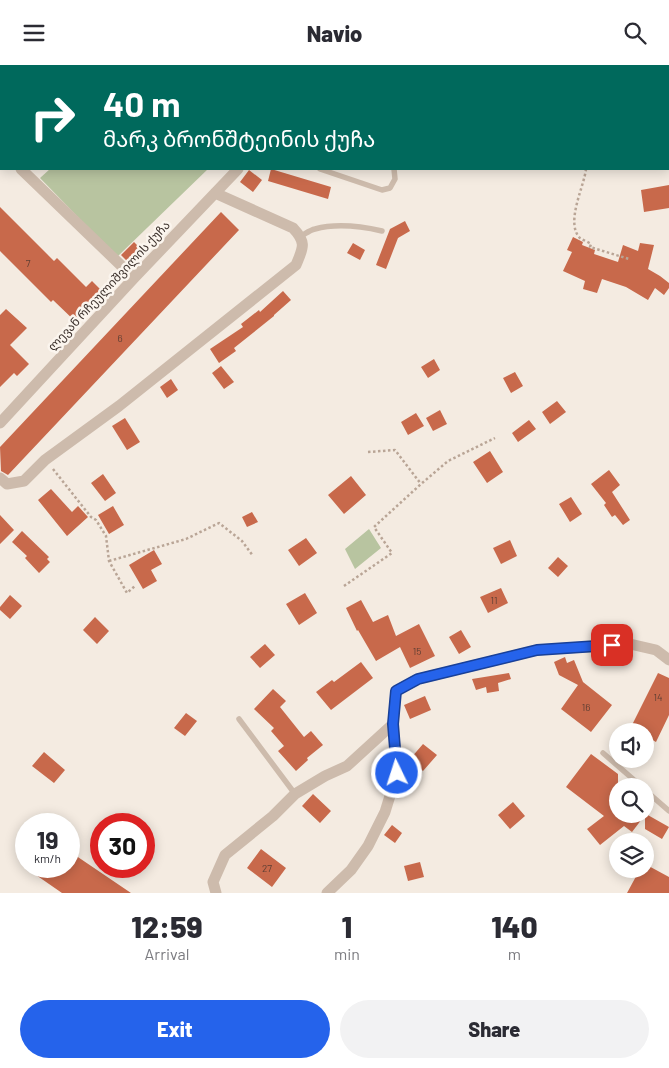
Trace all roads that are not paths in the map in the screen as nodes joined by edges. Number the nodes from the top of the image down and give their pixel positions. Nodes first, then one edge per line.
1 (22, 170) edge
2 (237, 170) edge
3 (323, 170) edge
4 (394, 170) edge
5 (215, 193) junction
6 (382, 231) dead end
7 (301, 236) junction
8 (134, 278) junction
9 (2, 418) edge
10 (0, 479) edge
11 (669, 660) edge
12 (239, 719) dead end
13 (393, 724) junction
14 (603, 753) dead end
15 (632, 778) edge
16 (295, 793) junction
17 (654, 798) edge
18 (669, 811) edge
19 (216, 893) edge
20 (327, 893) edge

1 - 8 street
2 - 5 street, ლევან რჩეულიშვილის ქუჩა
3 - 4 lane
5 - 7 street
5 - 8 street, ლევან რჩეულიშვილის ქუჩა
6 - 7 lane
7 - 10 street
8 - 9 street, ლევან რჩეულიშვილის ქუჩა
11 - 13 street
12 - 16 lane
13 - 16 street
13 - 20 street
14 - 15 lane
16 - 19 street
17 - 18 lane

